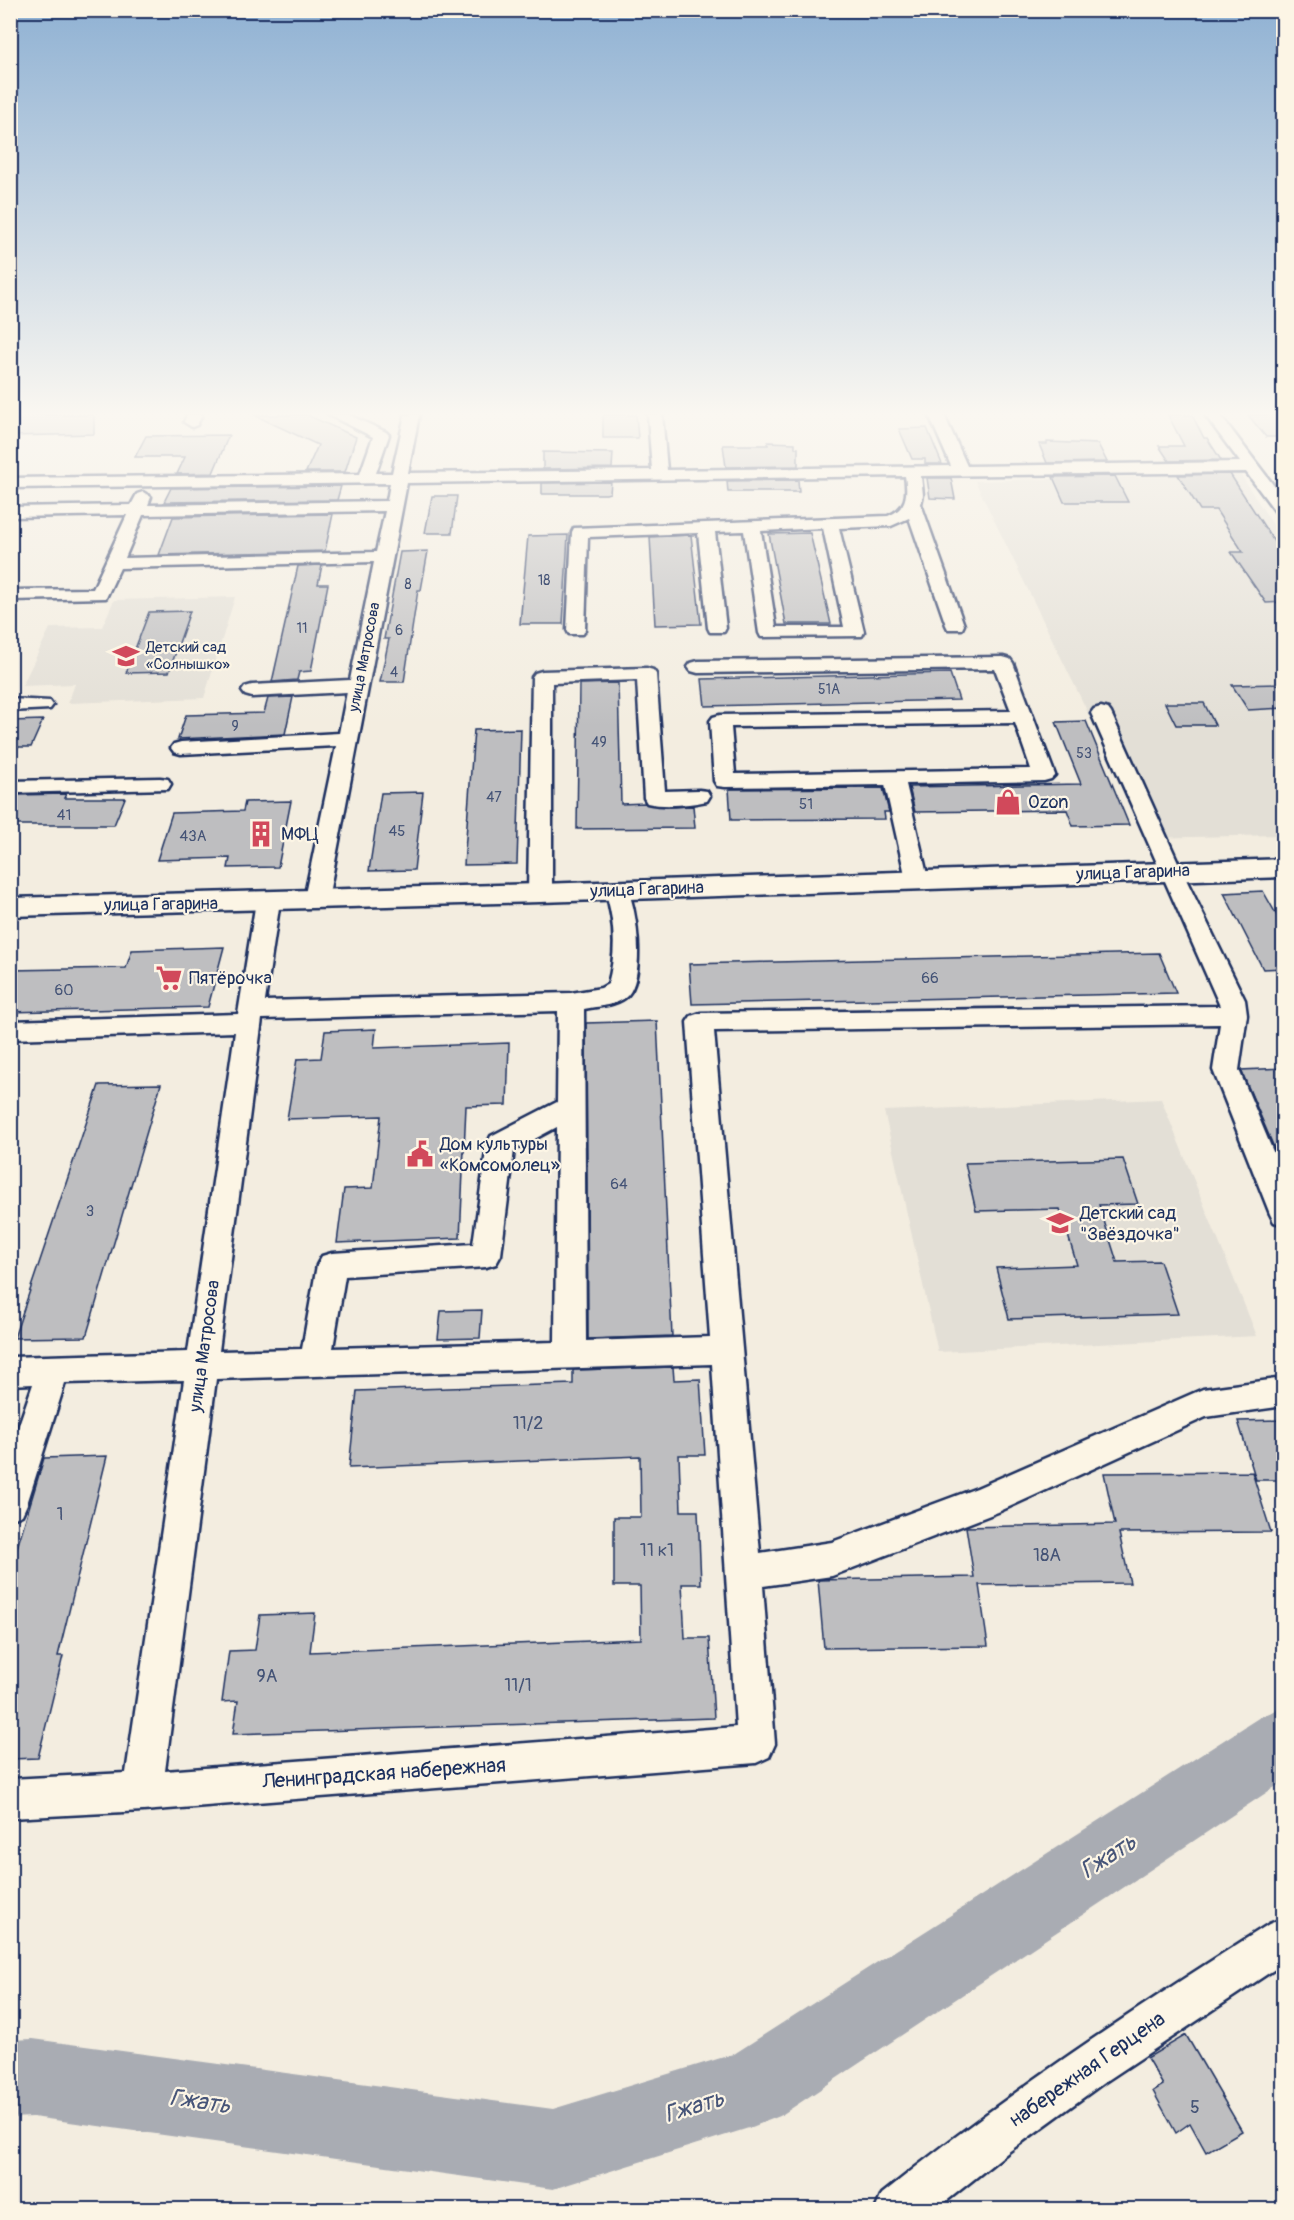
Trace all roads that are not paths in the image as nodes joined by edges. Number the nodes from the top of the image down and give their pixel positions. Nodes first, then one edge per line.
1 (132, 519) edge
2 (392, 519) edge
3 (896, 519) edge
4 (918, 519) edge
5 (830, 525) junction
6 (752, 527) junction
7 (706, 529) junction
8 (384, 557) junction
9 (114, 563) junction
10 (10, 595) edge
11 (955, 626) dead end
12 (717, 628) dead end
13 (576, 630) dead end
14 (698, 668) dead end
15 (358, 685) junction
16 (252, 691) dead end
17 (10, 705) edge
18 (43, 705) dead end
19 (1101, 713) dead end
20 (1022, 717) junction
21 (348, 739) junction
22 (181, 748) dead end
23 (894, 778) junction
24 (160, 784) dead end
25 (10, 787) edge
26 (699, 796) dead end
27 (1284, 868) edge
28 (1171, 871) junction
29 (917, 879) junction
30 (617, 890) junction
31 (540, 893) junction
32 (316, 899) junction
33 (268, 901) junction
34 (10, 907) edge
35 (571, 1002) junction
36 (1234, 1015) junction
37 (250, 1017) junction
38 (10, 1030) edge
39 (571, 1107) junction
40 (1284, 1214) edge
41 (726, 1350) junction
42 (570, 1355) junction
43 (315, 1363) junction
44 (201, 1367) junction
45 (53, 1370) junction
46 (10, 1371) edge
47 (1284, 1392) edge
48 (10, 1504) edge
49 (744, 1572) junction
50 (143, 1792) junction
51 (10, 1799) edge
52 (1284, 1939) edge
53 (898, 2210) edge

1 - 9 street
2 - 8 street, улица Матросова
3 - 5 street
4 - 11 street
5 - 6 street
5 - 6 street
6 - 7 street
7 - 12 street
7 - 13 street
8 - 9 street
8 - 15 street, улица Матросова
9 - 10 street
14 - 20 street
15 - 16 street
15 - 21 street, улица Матросова
17 - 18 street
19 - 28 street
20 - 23 street
20 - 23 street
21 - 22 street
21 - 32 street, улица Матросова
23 - 29 street
24 - 25 street
26 - 31 street
27 - 28 main road, улица Гагарина
28 - 29 main road, улица Гагарина
28 - 36 street
29 - 30 main road, улица Гагарина
30 - 31 main road, улица Гагарина
30 - 35 street
31 - 32 main road, улица Гагарина
32 - 33 main road, улица Гагарина
33 - 34 main road, улица Гагарина
33 - 37 street, улица Матросова
35 - 37 street
35 - 39 street
36 - 40 street
36 - 41 street
37 - 38 street
37 - 44 street, улица Матросова
39 - 42 street
39 - 43 street
41 - 42 street
41 - 49 street
42 - 43 street
43 - 44 street
44 - 45 street
44 - 50 street, улица Матросова
45 - 46 street
45 - 48 street
47 - 49 street
49 - 50 street, Ленинградская набережная
50 - 51 street, Ленинградская набережная
52 - 53 street, набережная Герцена

